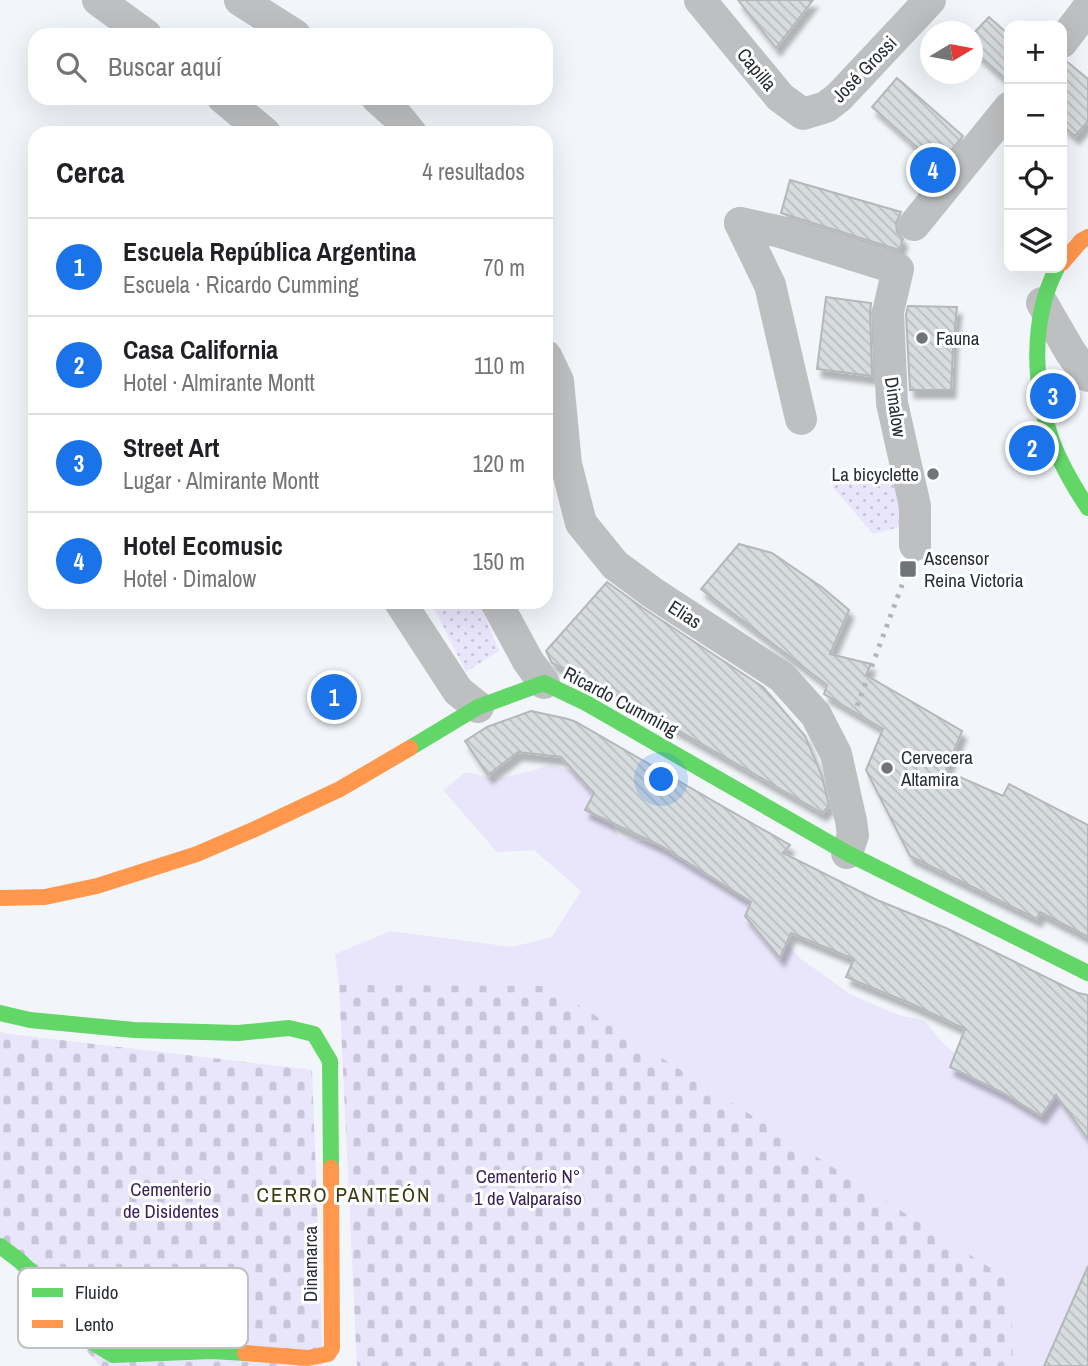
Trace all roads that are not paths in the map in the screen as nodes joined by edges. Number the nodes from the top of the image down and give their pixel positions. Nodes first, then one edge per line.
1 (98, 0) edge
2 (124, 0) edge
3 (240, 0) edge
4 (699, 0) edge
5 (930, 0) edge
6 (1088, 8) edge
7 (139, 28) edge
8 (144, 28) edge
9 (284, 28) edge
10 (1067, 35) edge
11 (231, 105) edge
12 (385, 105) edge
13 (826, 107) joint
14 (1004, 114) edge
15 (257, 126) edge
16 (405, 126) edge
17 (914, 225) dead end
18 (1088, 237) edge
19 (1067, 256) edge
20 (1055, 273) edge
21 (1042, 303) junction
22 (553, 371) edge
23 (1088, 376) edge
24 (801, 419) dead end
25 (1088, 508) edge
26 (915, 545) dead end
27 (405, 609) edge
28 (500, 609) edge
29 (544, 683) junction
30 (478, 706) junction
31 (847, 853) junction
32 (0, 898) edge
33 (1088, 973) edge
34 (0, 1013) edge
35 (0, 1246) edge
36 (27, 1268) edge
37 (102, 1348) edge

1 - 7 street
2 - 8 street
3 - 9 street
4 - 13 street, Capilla
5 - 13 street, José Grossi
6 - 10 street
11 - 15 street
12 - 16 street
14 - 17 street
18 - 19 street
20 - 21 street
21 - 23 street
21 - 25 street
22 - 31 street, Elias
24 - 26 street, Dimalow
27 - 30 street
28 - 29 street
29 - 30 street, Ricardo Cumming
29 - 31 street, Ricardo Cumming
30 - 32 street, Ricardo Cumming
31 - 33 street, Ricardo Cumming
34 - 37 street, Dinamarca
35 - 36 street, Dinamarca

